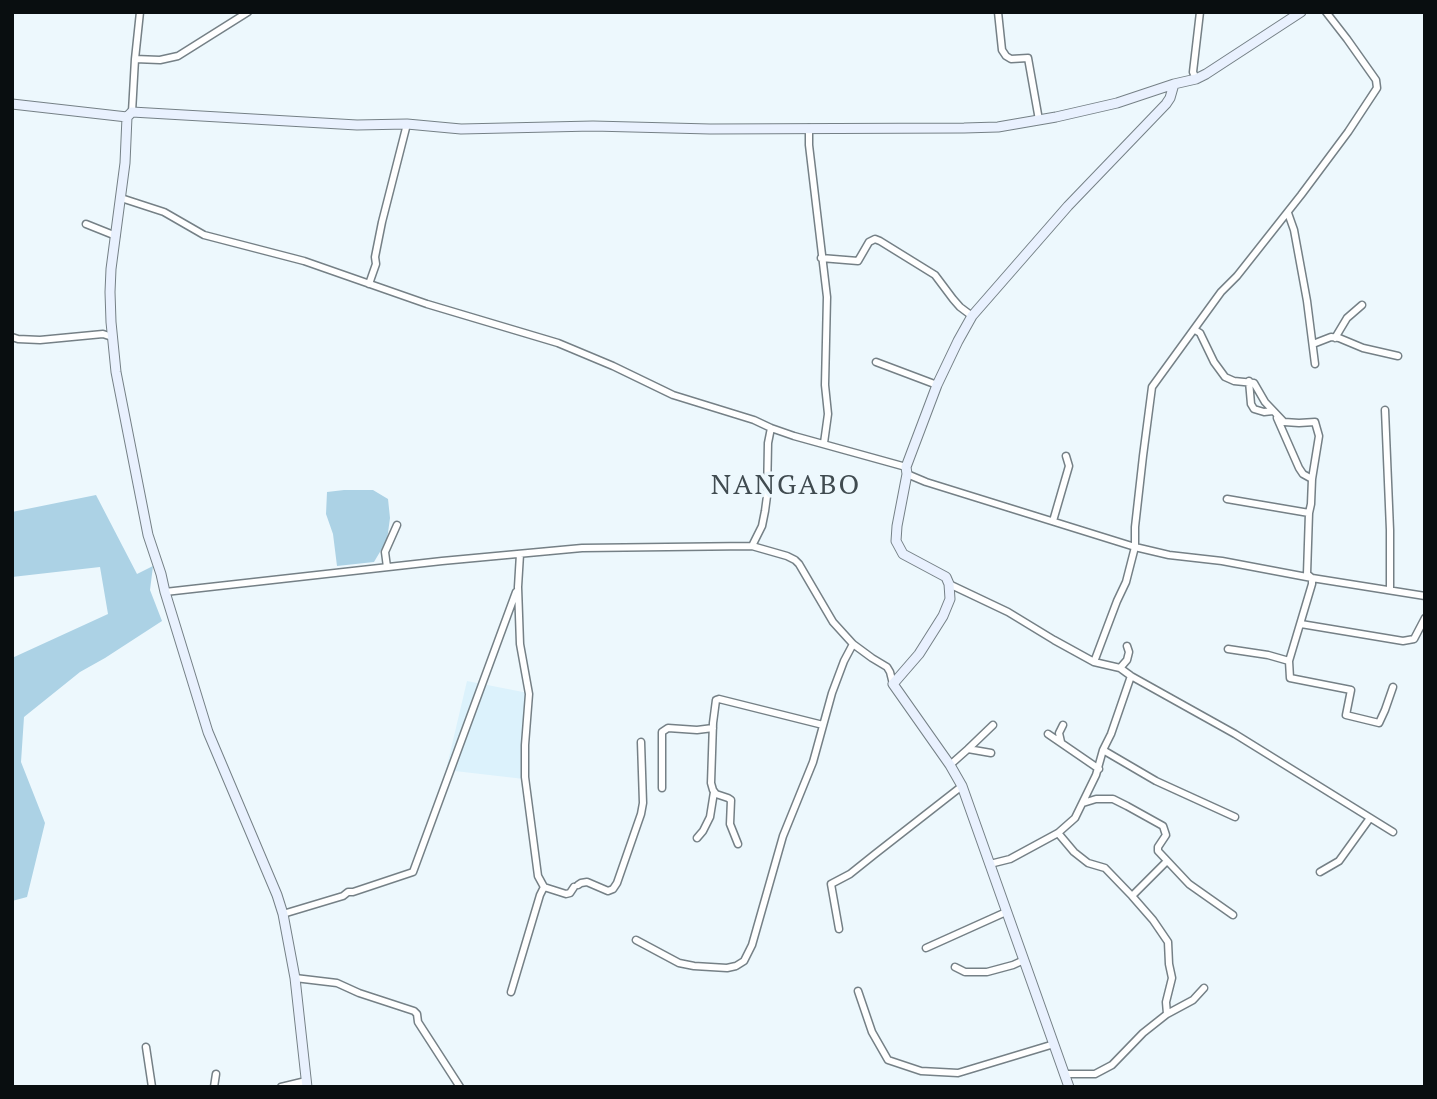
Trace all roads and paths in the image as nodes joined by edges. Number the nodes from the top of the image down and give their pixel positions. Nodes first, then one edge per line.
1 (140, 12) edge
2 (248, 12) edge
3 (998, 12) edge
4 (1200, 12) edge
5 (1301, 12) edge
6 (1326, 12) edge
7 (135, 59) junction
8 (1196, 79) junction
9 (1174, 84) junction
10 (12, 104) edge
11 (130, 115) junction
12 (1039, 120) junction
13 (407, 124) junction
14 (809, 128) junction
15 (121, 198) junction
16 (1288, 213) junction
17 (86, 224) dead end
18 (116, 236) junction
19 (821, 257) junction
20 (369, 284) junction
21 (1362, 306) dead end
22 (972, 316) junction
23 (1195, 330) junction
24 (12, 337) edge
25 (112, 337) junction
26 (1335, 338) junction
27 (1313, 344) junction
28 (1398, 356) dead end
29 (876, 362) dead end
30 (1315, 364) dead end
31 (1249, 381) junction
32 (937, 385) junction
33 (1385, 410) dead end
34 (1274, 412) junction
35 (771, 428) junction
36 (824, 443) junction
37 (1066, 456) dead end
38 (906, 470) junction
39 (1312, 479) junction
40 (1227, 499) dead end
41 (1309, 513) junction
42 (1053, 521) junction
43 (397, 525) dead end
44 (752, 546) junction
45 (1135, 547) junction
46 (520, 554) junction
47 (387, 567) junction
48 (1312, 578) junction
49 (949, 584) junction
50 (518, 587) junction
51 (1390, 590) junction
52 (165, 592) junction
53 (1425, 596) edge
54 (1425, 618) edge
55 (1301, 624) junction
56 (853, 643) junction
57 (1127, 646) dead end
58 (1228, 649) dead end
59 (1289, 661) junction
60 (1094, 662) junction
61 (1120, 668) junction
62 (1131, 676) junction
63 (893, 684) junction
64 (1392, 687) dead end
65 (993, 724) dead end
66 (822, 725) junction
67 (1063, 725) dead end
68 (713, 728) junction
69 (1048, 734) dead end
70 (641, 742) dead end
71 (1061, 742) junction
72 (968, 749) junction
73 (1103, 750) junction
74 (991, 753) dead end
75 (950, 765) junction
76 (1098, 769) junction
77 (962, 786) junction
78 (662, 788) dead end
79 (714, 792) junction
80 (1083, 803) junction
81 (1235, 817) dead end
82 (1370, 818) junction
83 (1058, 832) junction
84 (1393, 832) dead end
85 (697, 838) dead end
86 (738, 844) dead end
87 (1167, 861) junction
88 (990, 863) junction
89 (1320, 872) dead end
90 (544, 887) junction
91 (1132, 895) junction
92 (1006, 912) junction
93 (283, 914) junction
94 (1233, 915) dead end
95 (839, 929) dead end
96 (636, 940) dead end
97 (926, 948) dead end
98 (1024, 960) junction
99 (955, 967) dead end
100 (295, 978) junction
101 (1204, 988) dead end
102 (858, 991) dead end
103 (511, 992) dead end
104 (1167, 1014) junction
105 (1054, 1044) junction
106 (146, 1047) dead end
107 (216, 1074) dead end
108 (1065, 1074) junction
109 (306, 1084) edge
110 (152, 1087) edge
111 (214, 1087) edge
112 (281, 1087) edge
113 (460, 1087) edge
114 (1069, 1087) edge

1 - 7 street
2 - 7 street
3 - 12 street
4 - 8 street
5 - 8 street
6 - 16 street
7 - 11 street
8 - 9 street
9 - 12 street
9 - 22 street
10 - 11 street
11 - 13 street
11 - 15 street
12 - 14 street
13 - 14 street
13 - 20 street
14 - 19 street
15 - 18 street
15 - 20 street
16 - 23 street
16 - 27 street
17 - 18 street
18 - 25 street
19 - 22 street
19 - 36 street
20 - 35 street
21 - 26 street
22 - 32 street
23 - 31 street
23 - 45 street
24 - 25 street
25 - 52 street
26 - 27 street
26 - 28 street
27 - 30 street
29 - 32 street
31 - 34 street
31 - 34 street
32 - 38 street
33 - 51 street
34 - 39 street
34 - 39 street
35 - 36 street
35 - 44 street
36 - 38 street
37 - 42 street
38 - 42 street
38 - 49 street
39 - 41 street
40 - 41 street
41 - 48 street
42 - 45 street
43 - 47 street
44 - 46 street
44 - 56 street
45 - 48 street
45 - 60 street
46 - 47 street
46 - 50 street
47 - 52 street
48 - 51 street
48 - 55 street
49 - 60 street
49 - 63 street
50 - 90 street
50 - 93 street
51 - 53 street
52 - 93 street
54 - 55 street
55 - 59 street
56 - 63 street
56 - 66 street
57 - 61 street
58 - 59 street
59 - 64 street
60 - 61 street
61 - 62 street
62 - 73 street
62 - 82 street
63 - 75 street
65 - 72 street
66 - 68 street
66 - 96 street
67 - 71 street
68 - 78 street
68 - 79 street
69 - 71 street
70 - 90 street
71 - 76 street
72 - 74 street
72 - 75 street
73 - 76 street
73 - 81 street
75 - 77 street
76 - 80 street
77 - 88 street
77 - 95 street
79 - 85 street
79 - 86 street
80 - 83 street
80 - 87 street
82 - 84 street
82 - 89 street
83 - 88 street
83 - 91 street
87 - 91 street
87 - 94 street
88 - 92 street
90 - 103 street
91 - 104 street
92 - 97 street
92 - 98 street
93 - 100 street
98 - 99 street
98 - 105 street
100 - 109 street
100 - 113 street
101 - 104 street
102 - 105 street
104 - 108 street
105 - 108 street
106 - 110 street
107 - 111 street
108 - 114 street
109 - 112 street

